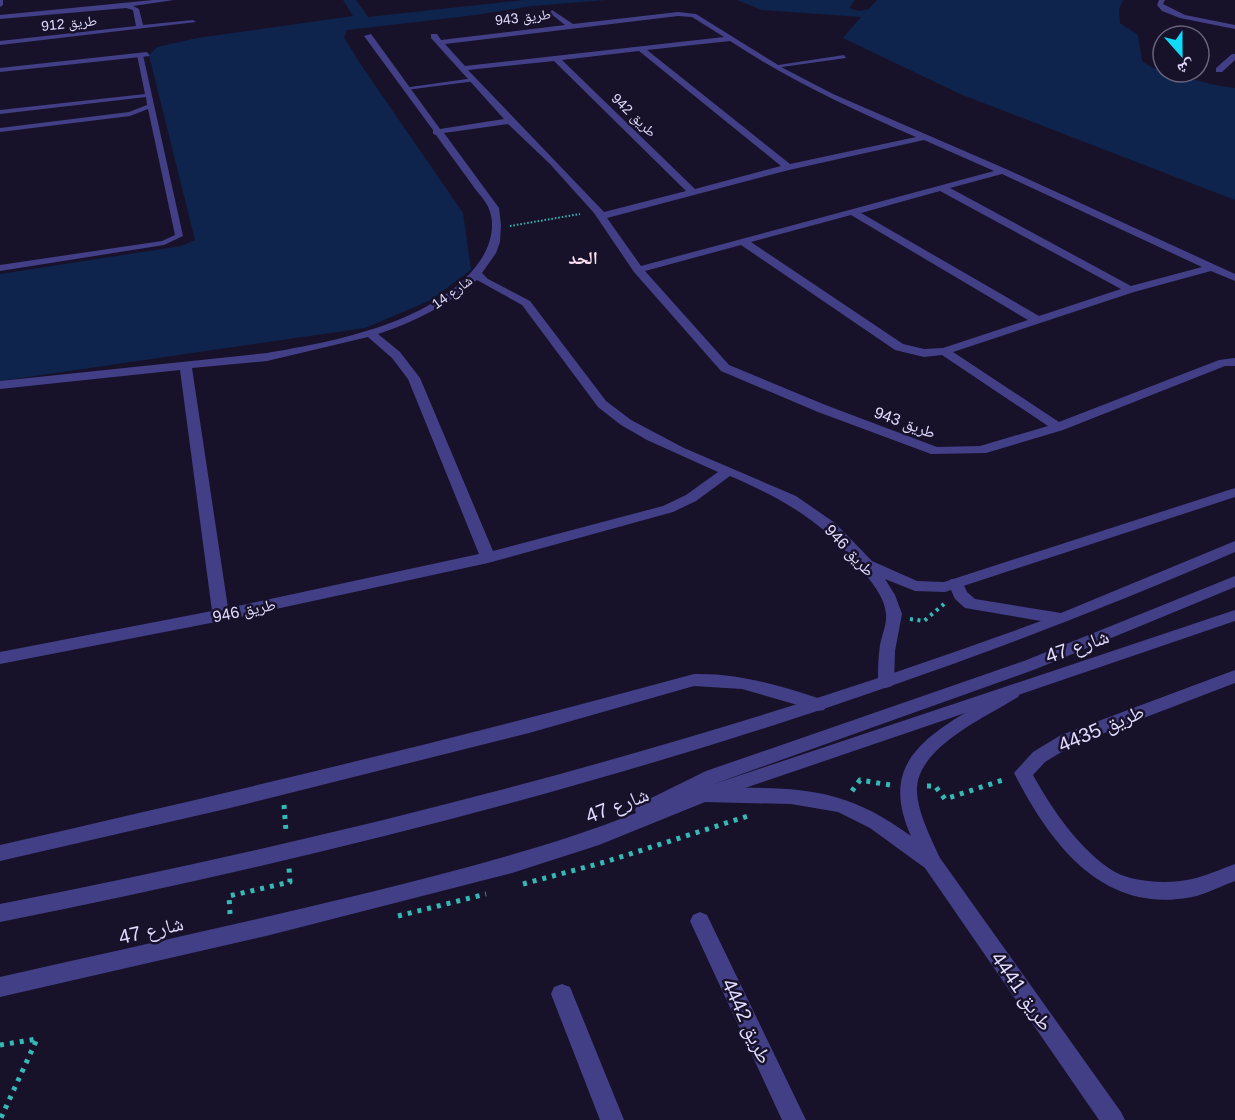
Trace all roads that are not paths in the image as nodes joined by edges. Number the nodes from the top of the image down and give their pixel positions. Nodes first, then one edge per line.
1 (0, 0) edge
2 (171, 0) edge
3 (1162, 0) edge
4 (95, 4) edge
5 (0, 5) edge
6 (116, 6) junction
7 (552, 12) dead end
8 (0, 17) edge
9 (193, 22) dead end
10 (572, 27) junction
11 (1235, 27) edge
12 (140, 28) junction
13 (368, 36) dead end
14 (730, 39) junction
15 (0, 43) edge
16 (641, 49) junction
17 (143, 54) joint
18 (1235, 56) edge
19 (844, 57) dead end
20 (557, 59) junction
21 (775, 66) junction
22 (464, 68) junction
23 (0, 70) edge
24 (1218, 70) dead end
25 (474, 80) junction
26 (406, 88) junction
27 (149, 95) junction
28 (151, 106) junction
29 (0, 112) edge
30 (92, 114) dead end
31 (510, 121) junction
32 (0, 125) edge
33 (0, 130) edge
34 (436, 132) junction
35 (922, 138) junction
36 (788, 167) junction
37 (1003, 171) junction
38 (942, 188) junction
39 (692, 191) junction
40 (853, 212) junction
41 (600, 213) junction
42 (745, 243) junction
43 (0, 268) edge
44 (1210, 268) junction
45 (638, 270) junction
46 (477, 274) junction
47 (1235, 278) edge
48 (1130, 290) junction
49 (1039, 321) junction
50 (370, 333) junction
51 (944, 351) junction
52 (1235, 362) edge
53 (186, 366) junction
54 (0, 385) edge
55 (1058, 427) junction
56 (728, 471) junction
57 (1235, 492) edge
58 (1235, 546) edge
59 (488, 558) junction
60 (865, 563) junction
61 (1235, 581) edge
62 (956, 583) junction
63 (1235, 615) edge
64 (221, 616) junction
65 (1062, 618) junction
66 (0, 658) edge
67 (1235, 676) edge
68 (886, 682) junction
69 (1013, 692) junction
70 (818, 705) junction
71 (703, 795) junction
72 (592, 839) junction
73 (0, 853) edge
74 (932, 863) junction
75 (1235, 873) edge
76 (0, 913) edge
77 (700, 921) dead end
78 (0, 987) edge
79 (562, 994) dead end
80 (612, 1120) edge
81 (794, 1120) edge
82 (1113, 1120) edge

1 - 5 street
2 - 6 street
3 - 11 street
4 - 6 street, طريق 912
4 - 8 street, طريق 912
6 - 12 street, طريق 912
7 - 10 street
9 - 12 street, طريق 912
10 - 14 street, طريق 943
10 - 22 street, طريق 943
12 - 15 street, طريق 912
13 - 26 street
14 - 16 street
14 - 21 street, طريق 943
16 - 20 street
16 - 36 street
17 - 23 street
17 - 27 lane
18 - 24 street
19 - 21 lane
20 - 22 street
20 - 39 street, طريق 942
21 - 35 street, طريق 943
22 - 25 street, طريق 943
25 - 26 lane
25 - 31 street, طريق 943
26 - 34 street
27 - 28 lane
27 - 29 lane
28 - 33 lane
28 - 43 lane
30 - 32 lane
31 - 34 street
31 - 41 street, طريق 943
34 - 46 street, شارع 14
35 - 36 street
35 - 37 street, طريق 943
36 - 39 street
37 - 38 street
37 - 44 street, طريق 943
38 - 40 street
38 - 48 street
39 - 41 street
40 - 42 street
40 - 49 street
41 - 45 street, طريق 943
42 - 45 street
42 - 51 street
44 - 47 street, طريق 943
44 - 48 street
45 - 55 street, طريق 943
46 - 50 street, شارع 14
46 - 56 street, طريق 946
48 - 49 street
49 - 51 street
50 - 53 street, شارع 14
50 - 59 street
51 - 55 street
52 - 55 street, طريق 943
53 - 54 street, شارع 14
53 - 64 street
56 - 59 street, طريق 946
56 - 60 street, طريق 946
57 - 62 street
58 - 65 street, شارع 47
59 - 64 street, طريق 946
60 - 62 street
60 - 68 street, طريق 946
61 - 72 street
62 - 65 street
63 - 69 street, شارع 47
64 - 66 street, طريق 946
65 - 68 street, شارع 47
67 - 75 street, طريق 4435
68 - 70 street, شارع 47
69 - 71 street, شارع 47
69 - 74 street, طريق 4441
70 - 73 street
70 - 76 street, شارع 47
71 - 72 street, شارع 47
71 - 74 street, طريق 4441
72 - 78 street, شارع 47
74 - 82 street, طريق 4441
77 - 81 street, طريق 4442
79 - 80 street

